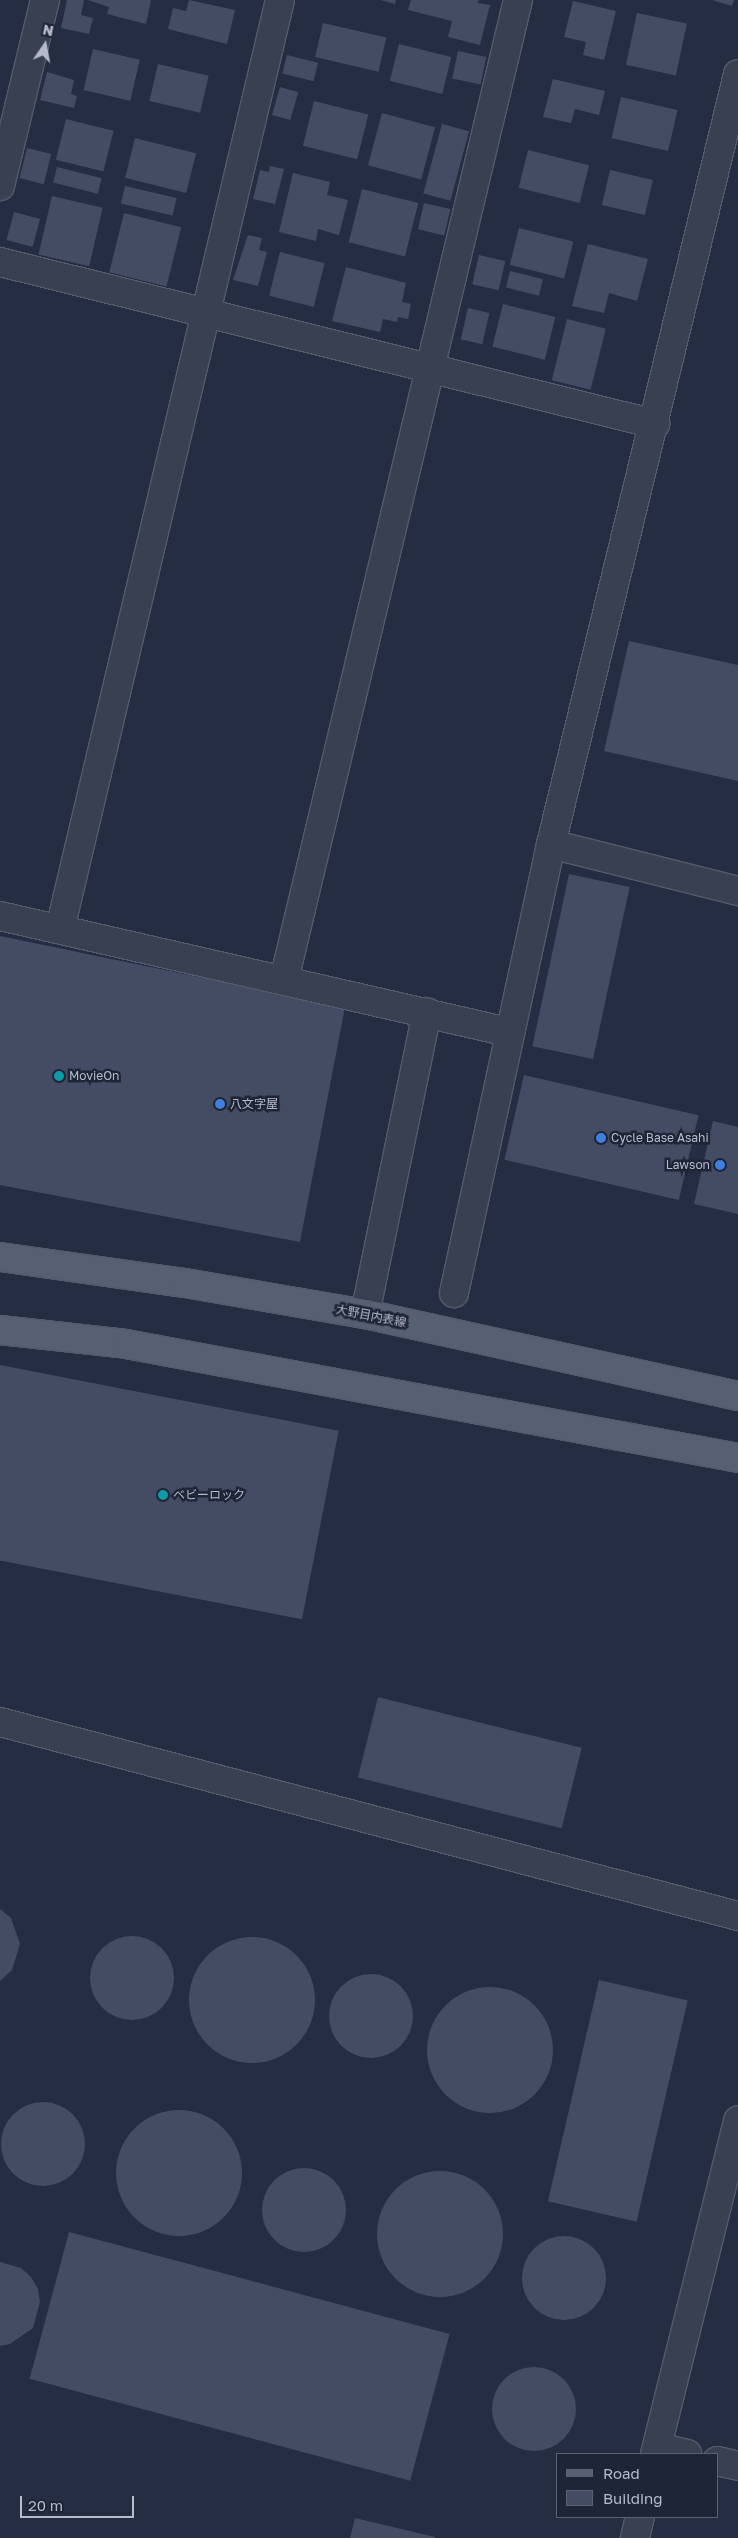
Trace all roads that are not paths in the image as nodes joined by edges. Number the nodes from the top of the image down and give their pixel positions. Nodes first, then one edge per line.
1 (45, 0) edge
2 (280, 0) edge
3 (518, 0) edge
4 (738, 74) edge
5 (0, 186) edge
6 (0, 262) edge
7 (205, 315) junction
8 (429, 369) junction
9 (655, 424) junction
10 (550, 844) junction
11 (738, 891) edge
12 (0, 916) edge
13 (60, 930) junction
14 (284, 980) junction
15 (427, 1012) junction
16 (508, 1032) junction
17 (0, 1257) edge
18 (454, 1293) dead end
19 (365, 1314) junction
20 (0, 1330) edge
21 (738, 1396) edge
22 (738, 1458) edge
23 (0, 1722) edge
24 (738, 1916) edge
25 (738, 2120) edge
26 (656, 2451) edge
27 (677, 2453) edge
28 (718, 2461) edge
29 (738, 2466) edge
30 (640, 2518) edge
31 (635, 2538) edge

1 - 5 street
2 - 7 street
3 - 8 street
4 - 9 street
6 - 7 street
7 - 8 street
7 - 13 street
8 - 9 street
8 - 14 street
9 - 10 street
10 - 11 street
10 - 16 street
12 - 13 street
13 - 14 street
14 - 15 street
15 - 16 street
15 - 19 street
16 - 18 street
17 - 19 main road, 大野目内表線
19 - 21 main road, 大野目内表線
20 - 22 main road
23 - 24 street
25 - 26 street
26 - 27 street
28 - 29 street
30 - 31 street

